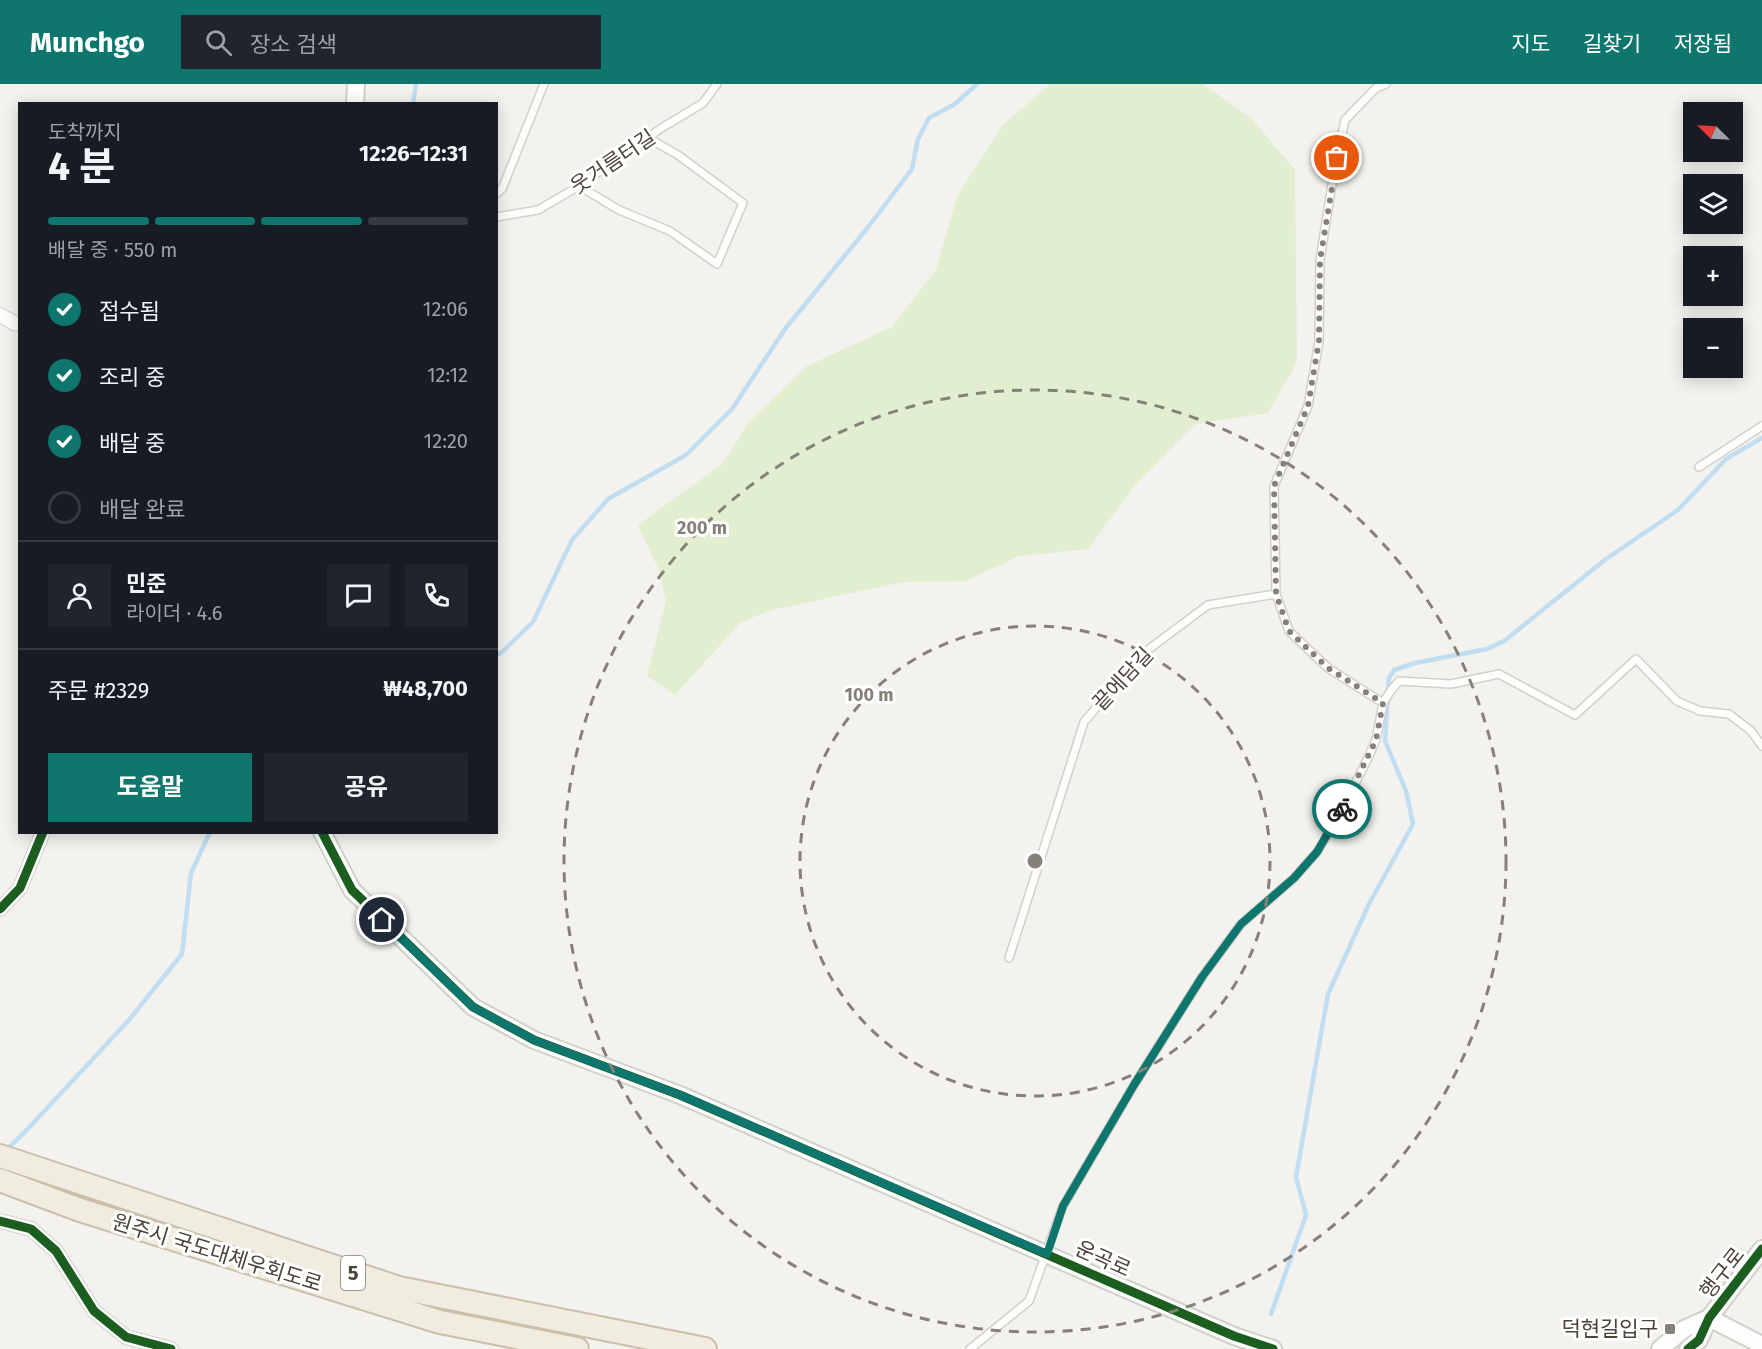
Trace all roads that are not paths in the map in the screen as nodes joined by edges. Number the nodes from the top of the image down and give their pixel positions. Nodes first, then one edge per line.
1 (356, 84) edge
2 (544, 84) edge
3 (717, 84) edge
4 (1386, 84) edge
5 (355, 102) edge
6 (648, 138) junction
7 (579, 186) junction
8 (498, 192) edge
9 (498, 217) edge
10 (0, 315) edge
11 (18, 324) edge
12 (1762, 426) edge
13 (1699, 466) dead end
14 (1276, 594) junction
15 (1384, 701) junction
16 (1760, 740) edge
17 (42, 834) edge
18 (323, 834) edge
19 (0, 909) edge
20 (1009, 958) dead end
21 (5, 1158) edge
22 (0, 1180) edge
23 (0, 1221) edge
24 (1762, 1250) edge
25 (1047, 1254) junction
26 (1709, 1318) junction
27 (1762, 1345) edge
28 (171, 1349) edge
29 (577, 1349) edge
30 (705, 1349) edge
31 (970, 1349) edge
32 (1273, 1349) edge
33 (1660, 1349) edge
34 (1688, 1349) edge

1 - 5 street
2 - 8 lane
3 - 6 lane, 웃거름터길
4 - 14 lane
6 - 7 lane, 웃거름터길
6 - 7 lane
7 - 9 lane, 웃거름터길
10 - 11 street
12 - 13 lane
14 - 15 lane
14 - 20 lane, 끝에담길
15 - 16 lane
15 - 25 lane
17 - 19 street
18 - 25 street, 운곡로
21 - 30 highway, 5
22 - 29 highway, 원주시 국도대체우회도로 / 5
23 - 28 street
24 - 26 street, 행구로
25 - 31 lane
25 - 32 street, 운곡로
26 - 27 street
26 - 33 street
26 - 34 street, 행구로

